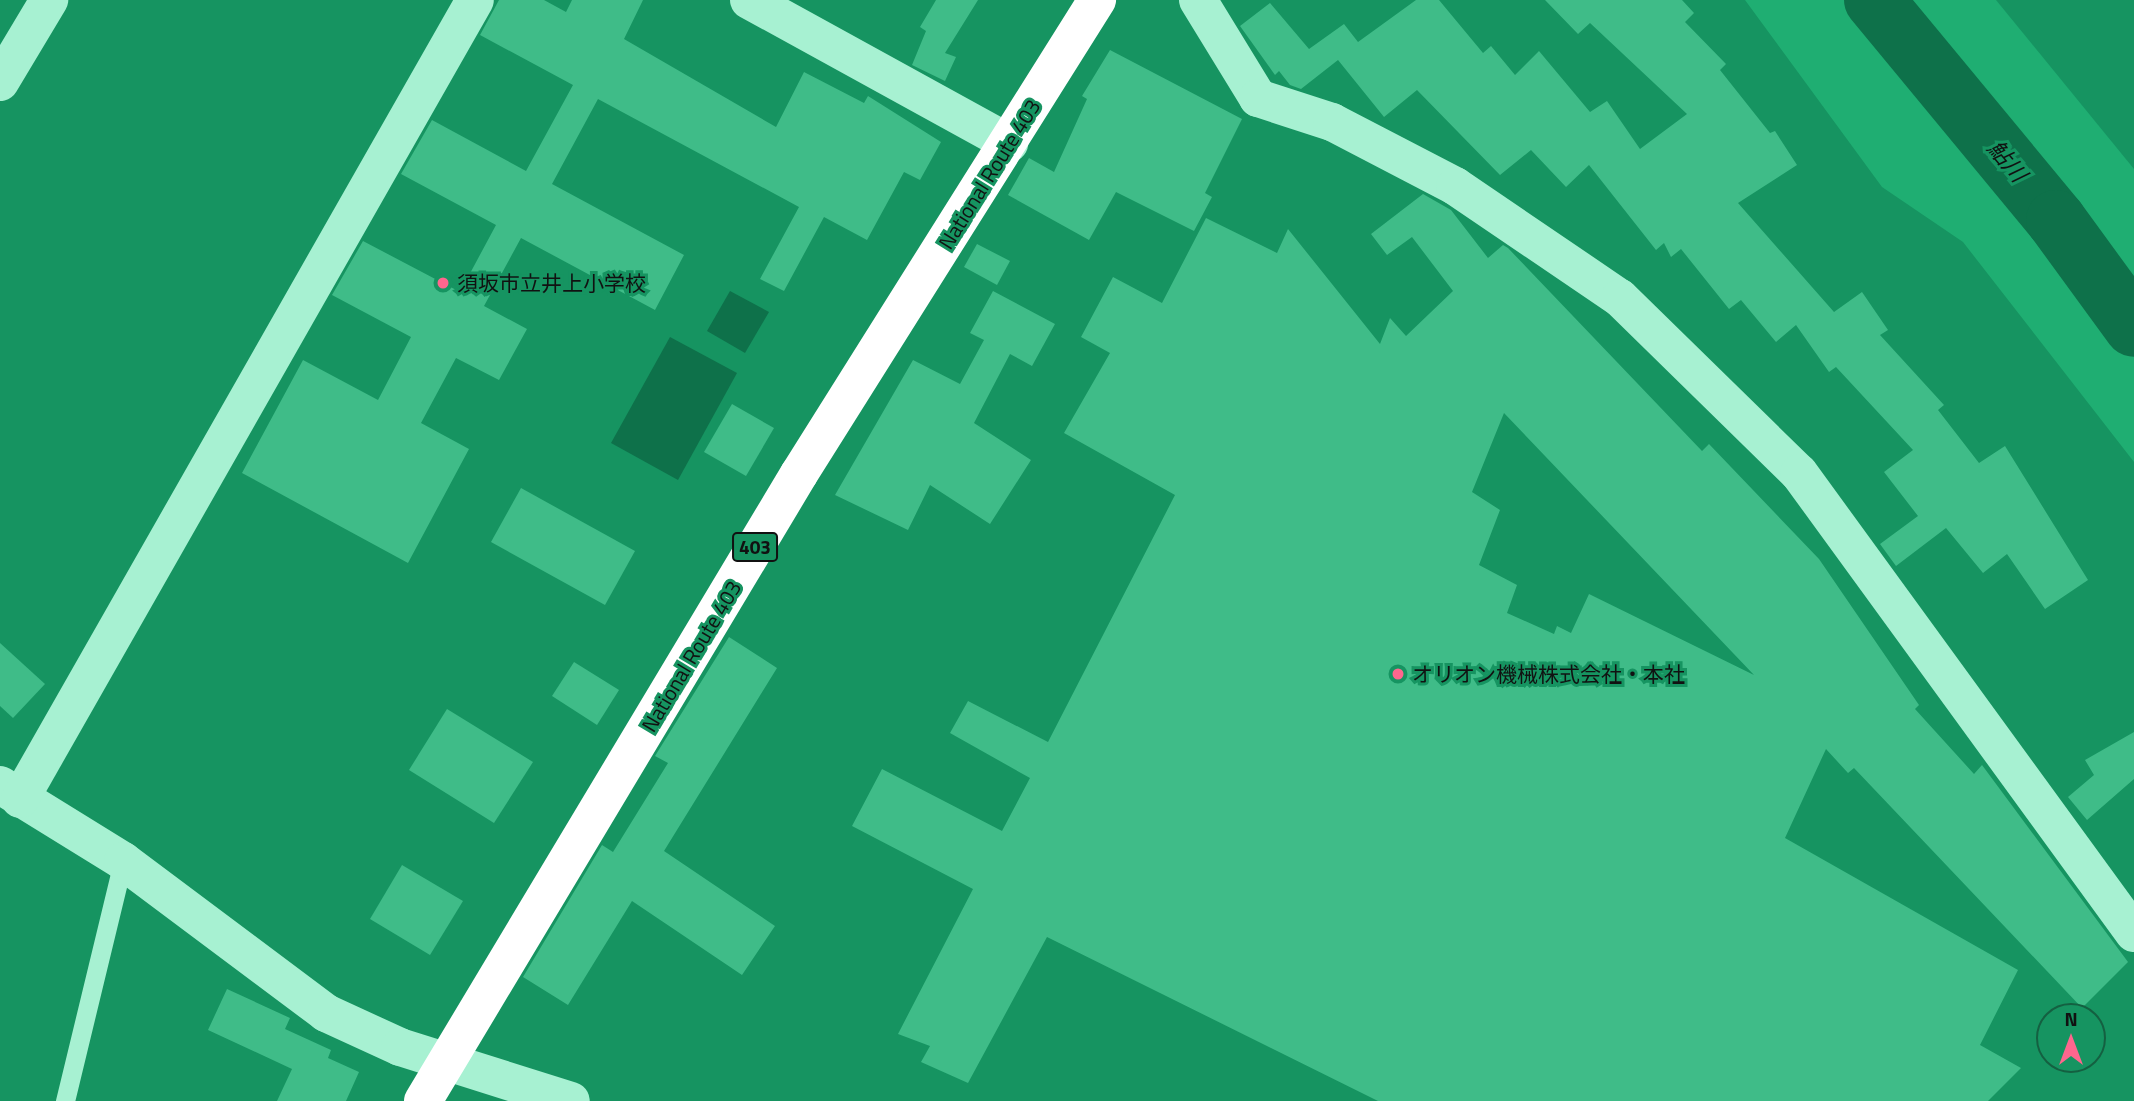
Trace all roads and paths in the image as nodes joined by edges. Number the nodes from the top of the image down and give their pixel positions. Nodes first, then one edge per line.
1 (49, 0) edge
2 (474, 0) edge
3 (749, 0) edge
4 (1097, 0) edge
5 (1198, 0) edge
6 (0, 82) edge
7 (1009, 143) junction
8 (10, 792) edge
9 (123, 861) junction
10 (2134, 933) edge
11 (449, 1061) junction
12 (65, 1101) edge
13 (423, 1101) edge
14 (571, 1101) edge

1 - 6 street
2 - 8 street
3 - 7 street
4 - 7 highway, National Route 403 / 403
5 - 10 street
7 - 11 highway, National Route 403 / 403
8 - 9 street
9 - 11 street
9 - 12 lane
11 - 13 highway, National Route 403 / 403
11 - 14 street

